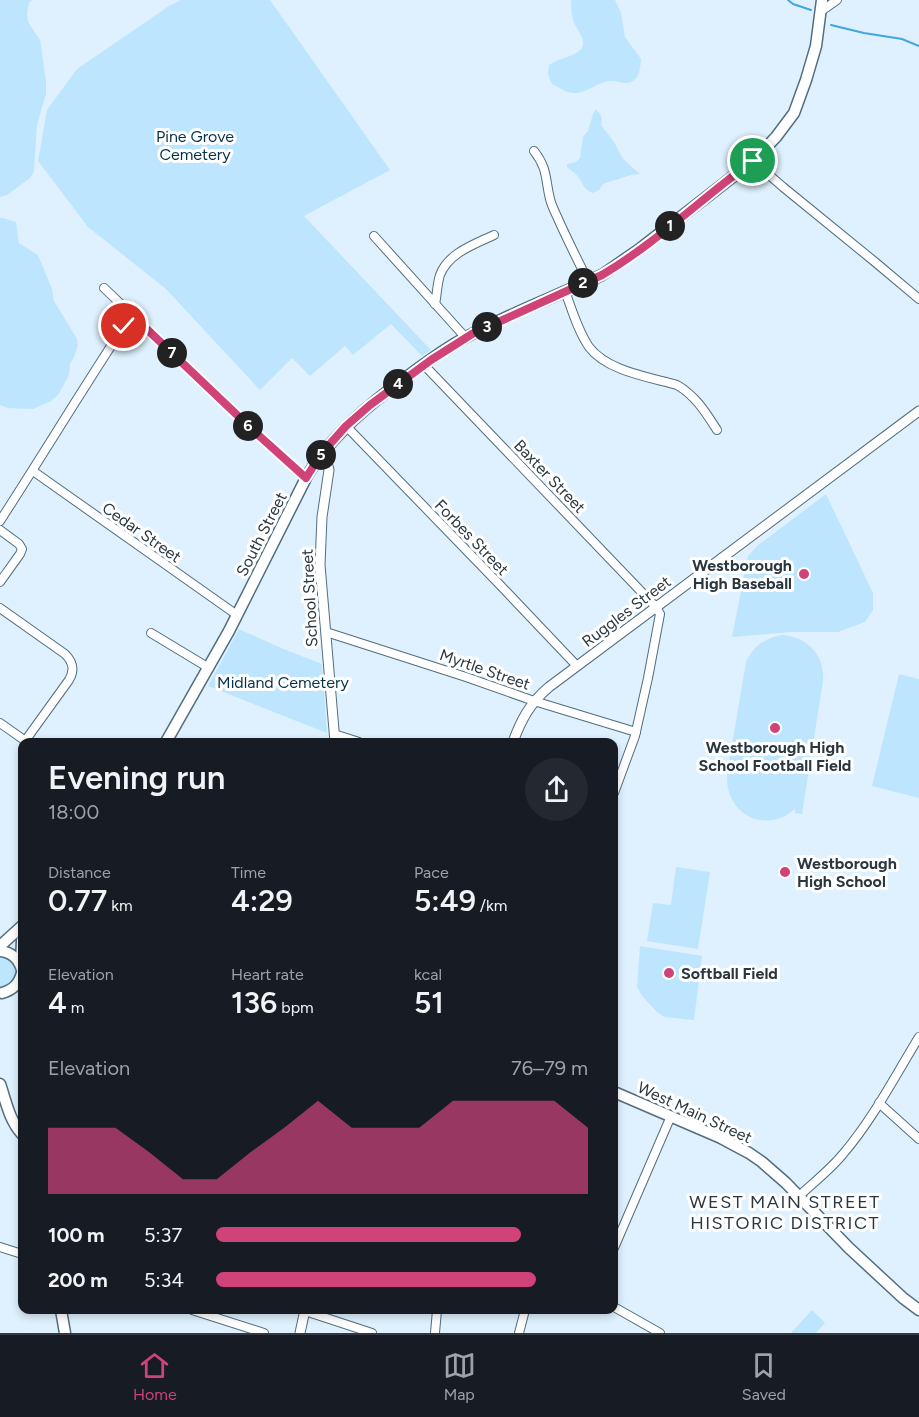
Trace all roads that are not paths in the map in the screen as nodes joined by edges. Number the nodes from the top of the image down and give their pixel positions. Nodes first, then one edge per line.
1 (821, 0) edge
2 (837, 0) edge
3 (820, 12) junction
4 (534, 151) dead end
5 (753, 161) junction
6 (494, 235) dead end
7 (374, 237) dead end
8 (588, 281) junction
9 (104, 288) dead end
10 (565, 291) junction
11 (919, 299) edge
12 (435, 304) junction
13 (132, 315) junction
14 (466, 338) junction
15 (424, 365) junction
16 (919, 411) edge
17 (346, 426) junction
18 (717, 430) dead end
19 (321, 454) junction
20 (33, 471) junction
21 (306, 478) junction
22 (0, 521) edge
23 (0, 530) edge
24 (0, 582) edge
25 (656, 607) junction
26 (0, 608) edge
27 (237, 615) junction
28 (326, 632) junction
29 (151, 633) dead end
30 (577, 666) junction
31 (209, 668) junction
32 (534, 701) junction
33 (0, 723) edge
34 (636, 732) junction
35 (21, 738) edge
36 (29, 738) edge
37 (172, 738) edge
38 (334, 738) edge
39 (515, 738) edge
40 (618, 782) edge
41 (18, 930) edge
42 (0, 946) edge
43 (0, 951) edge
44 (18, 963) edge
45 (18, 983) edge
46 (1, 993) edge
47 (18, 994) edge
48 (919, 1037) edge
49 (0, 1084) edge
50 (618, 1094) edge
51 (879, 1103) junction
52 (671, 1116) junction
53 (18, 1126) edge
54 (919, 1139) edge
55 (799, 1196) junction
56 (618, 1235) edge
57 (0, 1247) edge
58 (18, 1253) edge
59 (618, 1308) edge
60 (919, 1310) edge
61 (62, 1314) edge
62 (205, 1314) edge
63 (304, 1314) edge
64 (317, 1314) edge
65 (437, 1314) edge
66 (524, 1314) edge
67 (65, 1333) edge
68 (264, 1333) edge
69 (300, 1333) edge
70 (372, 1333) edge
71 (435, 1333) edge
72 (519, 1333) edge
73 (660, 1333) edge

1 - 3 main road, South Street
2 - 3 street
3 - 5 main road, South Street
4 - 8 street
5 - 8 main road, South Street
5 - 11 street
6 - 12 street
7 - 12 street
8 - 10 main road, South Street
9 - 13 street
10 - 14 main road, South Street
10 - 18 street
12 - 14 street
13 - 20 street
13 - 21 street
14 - 15 main road, South Street
15 - 17 main road, South Street
15 - 25 street, Baxter Street
16 - 25 street, Ruggles Street
17 - 19 main road, South Street
17 - 30 street, Forbes Street
19 - 21 main road, South Street
19 - 28 street, School Street
20 - 22 street
20 - 27 street, Cedar Street
21 - 27 main road, South Street
23 - 24 street
25 - 30 street, Ruggles Street
25 - 34 street
26 - 36 street
27 - 31 main road, South Street
28 - 32 street, Myrtle Street
28 - 38 street, School Street
29 - 31 street
30 - 32 street, Ruggles Street
31 - 37 main road, South Street
32 - 34 street, Myrtle Street
32 - 39 street, Ruggles Street
33 - 35 street
34 - 40 street
41 - 42 main road
43 - 44 main road
45 - 46 main road
46 - 47 main road
48 - 51 street
49 - 53 main road
50 - 52 main road, West Main Street
51 - 54 street
51 - 55 street
52 - 55 main road, West Main Street
52 - 56 street
55 - 60 main road, West Main Street
57 - 58 street
59 - 73 street
61 - 67 main road
62 - 68 street
63 - 69 street
64 - 70 street
65 - 71 street
66 - 72 street

